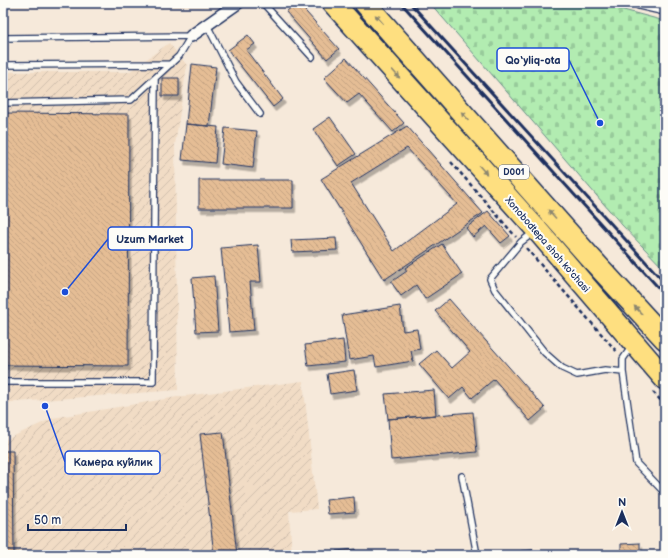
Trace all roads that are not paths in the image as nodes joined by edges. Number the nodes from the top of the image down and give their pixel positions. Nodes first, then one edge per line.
1 (238, 3) edge
2 (263, 3) edge
3 (333, 3) edge
4 (365, 3) edge
5 (640, 3) edge
6 (665, 12) edge
7 (207, 25) junction
8 (191, 36) junction
9 (3, 38) edge
10 (312, 57) dead end
11 (170, 64) junction
12 (3, 65) edge
13 (154, 78) junction
14 (3, 103) edge
15 (260, 114) dead end
16 (529, 236) junction
17 (665, 339) edge
18 (628, 352) junction
19 (623, 372) junction
20 (3, 382) edge
21 (657, 384) edge
22 (462, 476) dead end
23 (665, 493) edge
24 (476, 555) edge

1 - 7 street
2 - 10 lane
3 -> 16 highway, Xonobodtepa shoh ko'chasi / D001
17 -> 4 highway, D001
5 - 6 lane
7 - 8 street
7 - 15 lane
8 - 9 lane
8 - 11 lane
11 - 12 lane
11 - 13 lane
13 - 14 lane
13 - 20 lane
16 - 18 highway, Xonobodtepa shoh ko'chasi / D001
16 - 19 lane
18 - 19 lane
18 - 21 highway, Xonobodtepa shoh ko'chasi / D001
19 - 23 lane
22 - 24 lane

